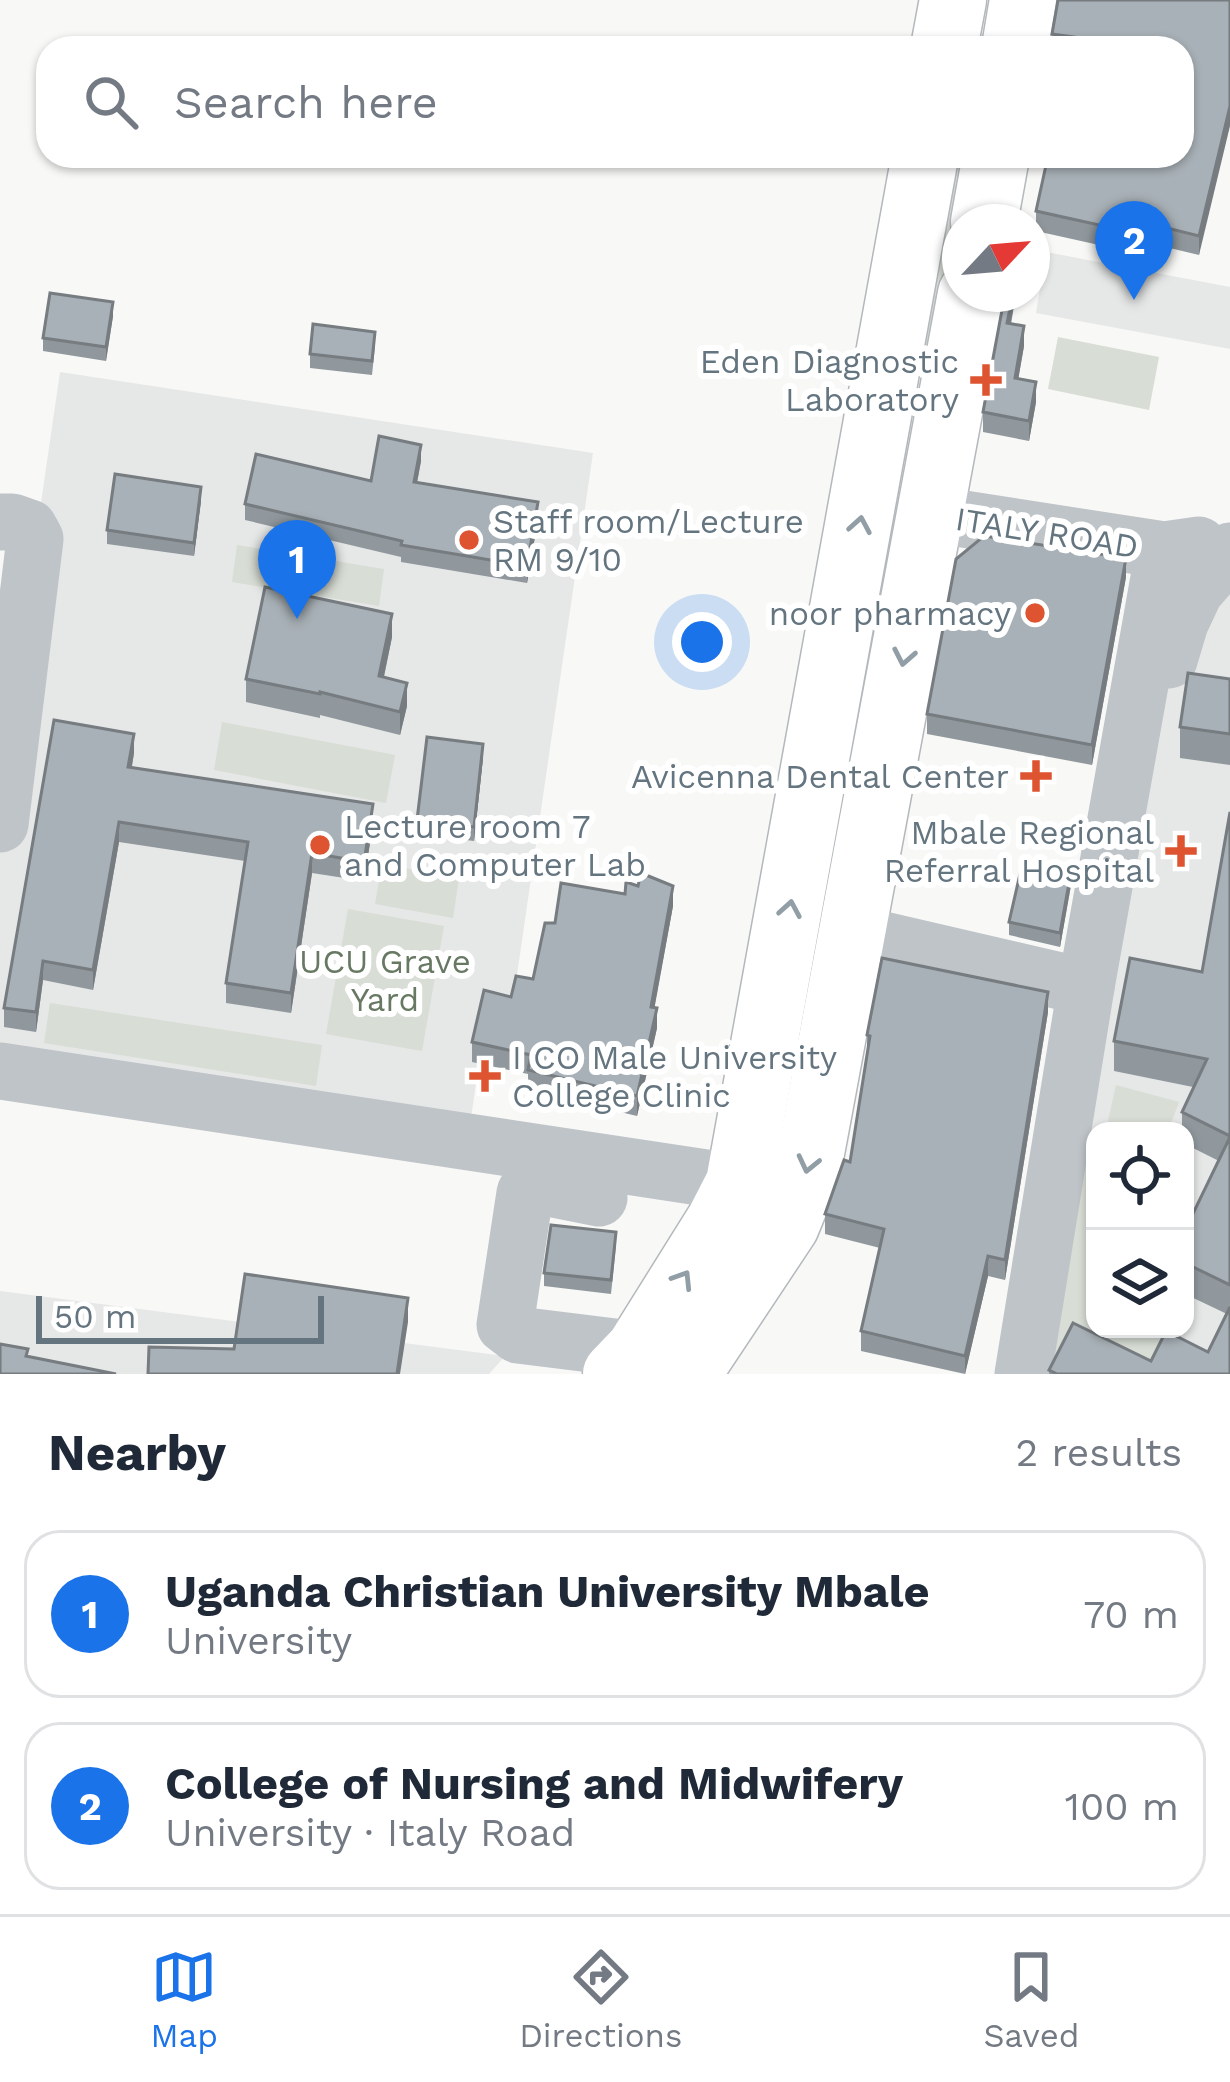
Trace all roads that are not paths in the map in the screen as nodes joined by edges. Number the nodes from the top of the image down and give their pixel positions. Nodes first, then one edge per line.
1 (952, 0) edge
2 (1024, 0) edge
3 (946, 36) edge
4 (1017, 36) edge
5 (923, 168) edge
6 (994, 168) edge
7 (987, 204) edge
8 (968, 312) edge
9 (877, 433) junction
10 (944, 443) junction
11 (931, 514) junction
12 (0, 522) edge
13 (1230, 540) edge
14 (1164, 550) junction
15 (1230, 551) edge
16 (0, 824) edge
17 (854, 933) junction
18 (1086, 987) junction
19 (0, 1071) edge
20 (1092, 1122) edge
21 (729, 1202) junction
22 (647, 1366) edge
23 (1023, 1374) edge

1 - 3 main road
2 - 4 main road
5 - 9 main road
6 - 7 main road
8 - 10 main road
9 - 10 main road
21 -> 9 main road
10 - 11 main road
11 - 14 street, ITALY ROAD
11 -> 17 main road
12 - 16 street
13 - 14 street, ITALY ROAD
14 - 18 street
15 - 20 street
17 - 18 street
17 -> 22 main road
18 - 23 street
19 - 21 street
22 -> 21 main road
21 - 22 street

